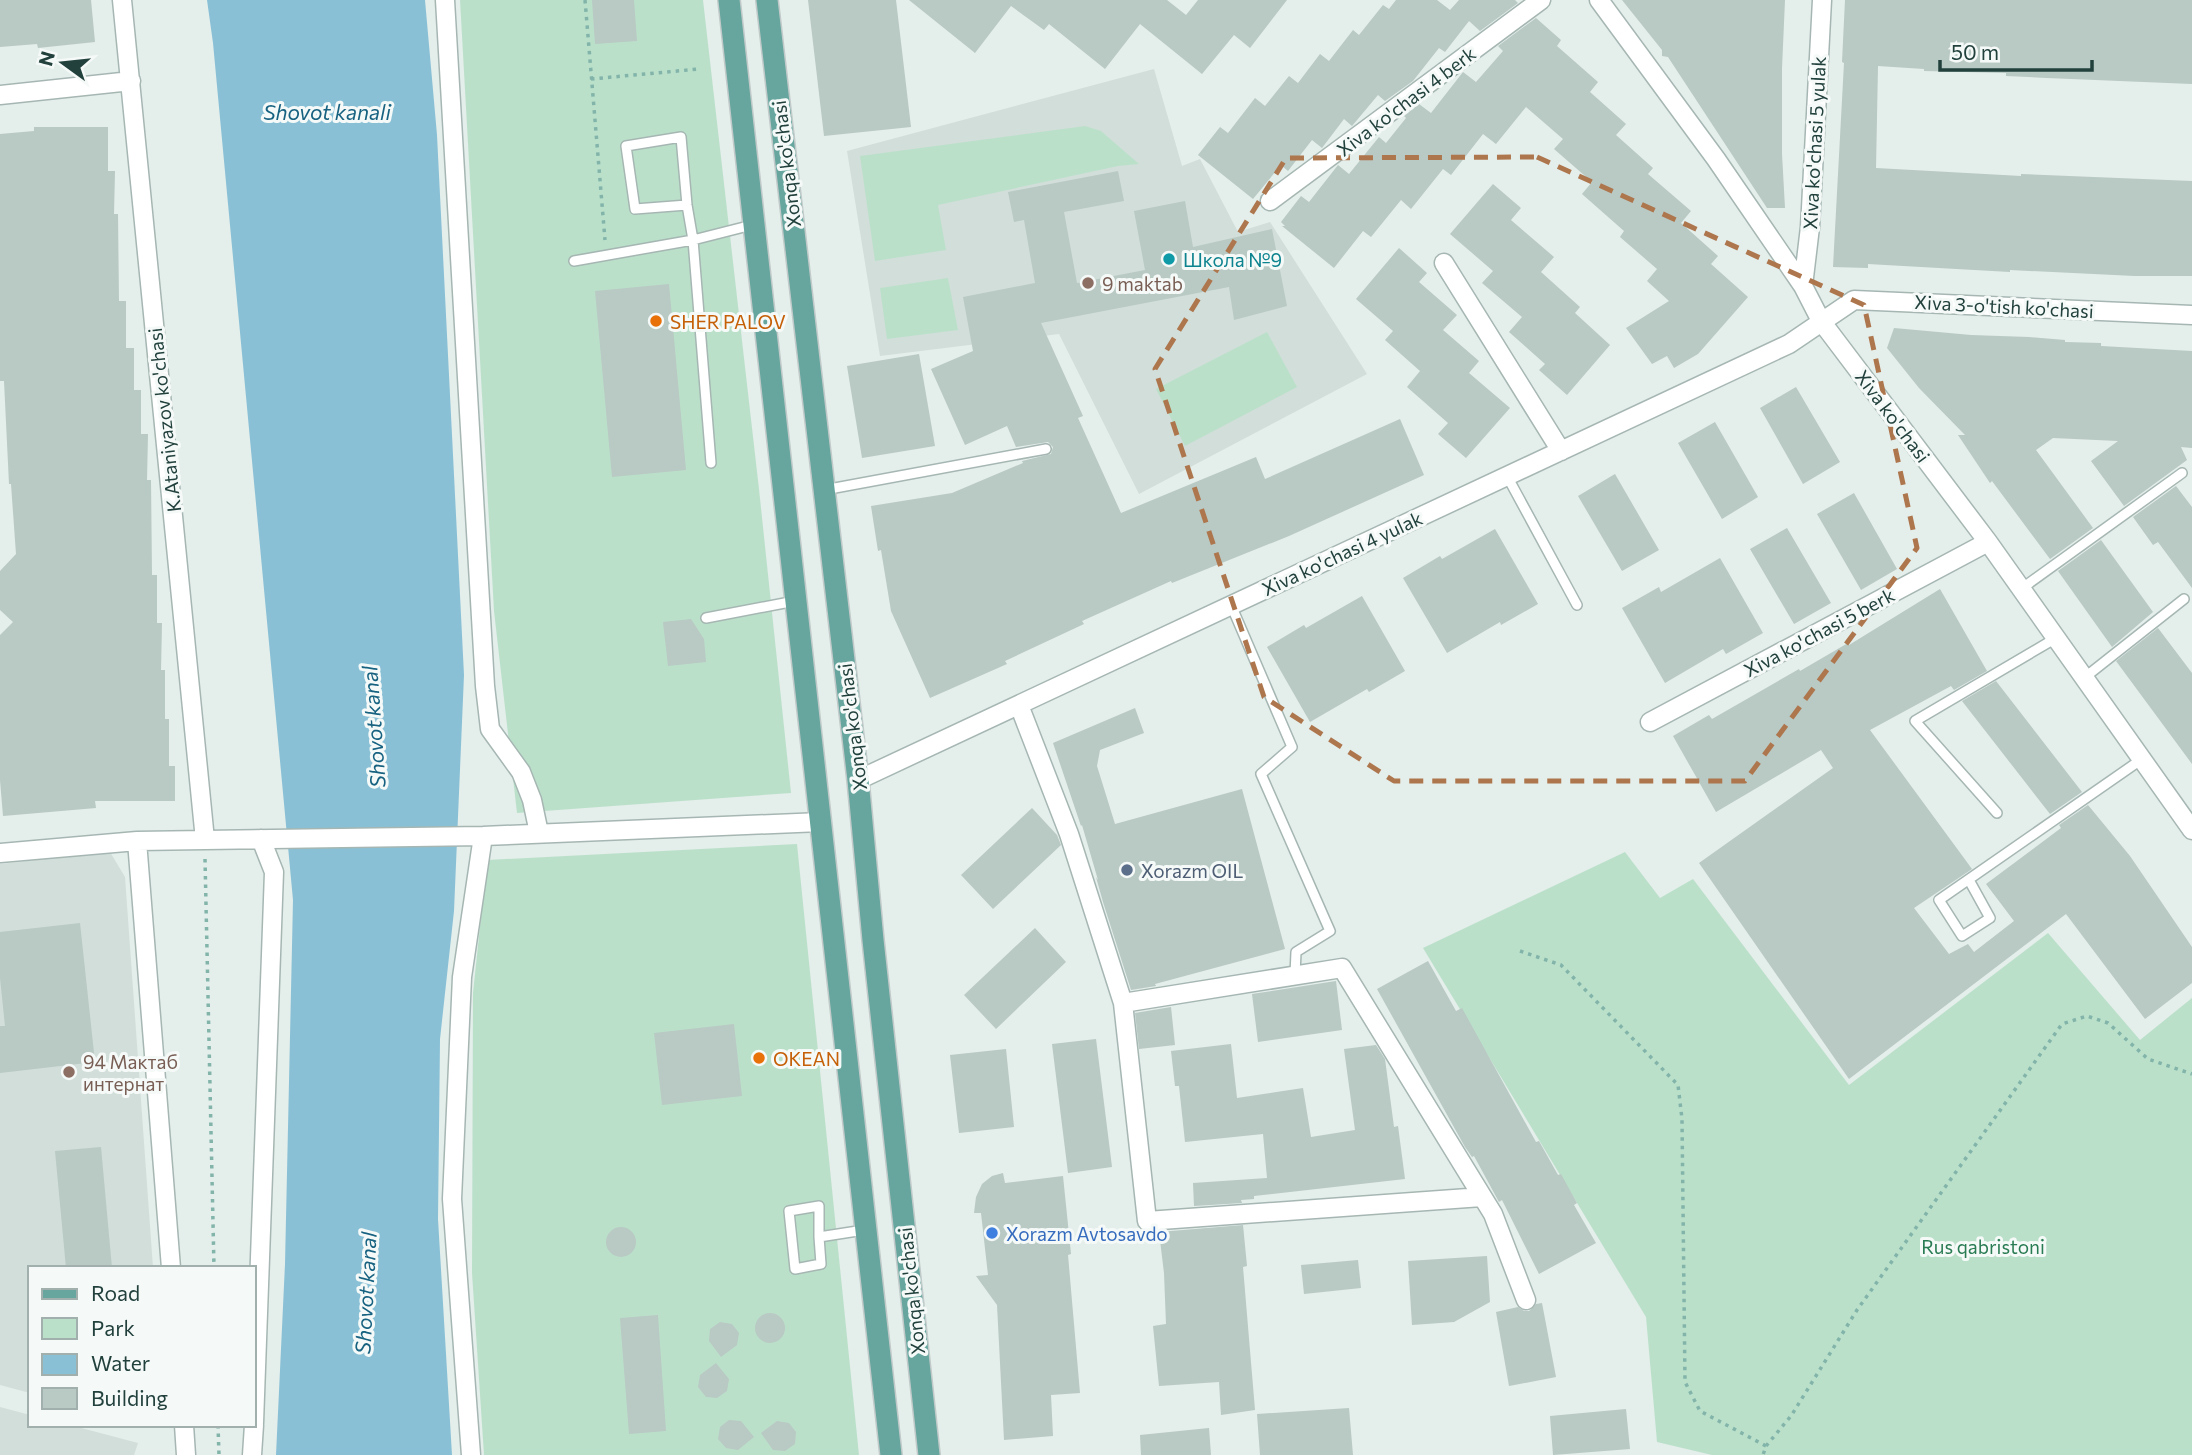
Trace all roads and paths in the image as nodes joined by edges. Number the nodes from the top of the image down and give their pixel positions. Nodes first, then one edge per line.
1 (121, 0) edge
2 (445, 0) edge
3 (584, 0) edge
4 (729, 0) edge
5 (767, 0) edge
6 (1541, 0) edge
7 (1599, 0) edge
8 (1822, 0) edge
9 (699, 69) dead end
10 (592, 79) junction
11 (131, 82) junction
12 (0, 95) edge
13 (1270, 201) dead end
14 (687, 205) junction
15 (754, 225) junction
16 (606, 240) dead end
17 (693, 240) junction
18 (574, 261) dead end
19 (1444, 263) dead end
20 (1803, 286) junction
21 (2192, 315) edge
22 (1821, 321) junction
23 (1046, 449) dead end
24 (1561, 451) junction
25 (711, 463) dead end
26 (2182, 473) dead end
27 (1507, 476) junction
28 (824, 490) junction
29 (1987, 542) junction
30 (2021, 589) junction
31 (2185, 599) dead end
32 (796, 601) junction
33 (1231, 605) junction
34 (1577, 605) dead end
35 (706, 618) dead end
36 (2056, 638) junction
37 (2084, 678) junction
38 (1019, 705) junction
39 (1650, 722) dead end
40 (2142, 759) junction
41 (859, 780) junction
42 (1997, 813) dead end
43 (821, 822) junction
44 (2192, 830) edge
45 (539, 833) junction
46 (483, 836) junction
47 (261, 839) junction
48 (205, 840) junction
49 (137, 841) junction
50 (0, 853) edge
51 (1969, 880) junction
52 (1520, 951) dead end
53 (1295, 975) junction
54 (1122, 1003) junction
55 (2192, 1074) edge
56 (1482, 1197) junction
57 (866, 1230) junction
58 (819, 1237) junction
59 (171, 1266) edge
60 (214, 1266) edge
61 (1525, 1300) dead end
62 (256, 1369) edge
63 (184, 1427) edge
64 (218, 1427) edge
65 (254, 1427) edge
66 (1766, 1446) junction
67 (186, 1455) edge
68 (219, 1455) edge
69 (252, 1455) edge
70 (471, 1455) edge
71 (891, 1455) edge
72 (929, 1455) edge
73 (1763, 1455) edge

1 - 11 street, K.Ataniyazov ko'chasi
2 - 45 street
3 - 10 path
4 - 15 main road, Xonqa ko'chasi
5 - 28 main road, Xonqa ko'chasi
6 - 13 street, Xiva ko'chasi 4 berk
7 - 20 street, Xiva ko'chasi
8 - 20 street, Xiva ko'chasi 5 yulak
9 - 10 path
10 - 16 path
11 - 12 street
11 - 48 street, K.Ataniyazov ko'chasi
14 - 14 lane
14 - 17 lane
15 - 17 lane
15 - 32 main road, Xonqa ko'chasi
17 - 18 lane
17 - 25 lane
19 - 24 street
20 - 22 street, Xiva ko'chasi
21 - 22 street, Xiva 3-o'tish ko'chasi
22 - 24 street, Xiva ko'chasi 4 yulak
22 - 29 street, Xiva ko'chasi
23 - 28 lane
24 - 27 street, Xiva ko'chasi 4 yulak
26 - 30 lane
27 - 33 street, Xiva ko'chasi 4 yulak
27 - 34 lane
28 - 41 main road, Xonqa ko'chasi
29 - 30 street, Xiva ko'chasi
29 - 39 street, Xiva ko'chasi 5 berk
30 - 36 street, Xiva ko'chasi
31 - 37 lane
32 - 35 lane
32 - 43 main road, Xonqa ko'chasi
33 - 38 street, Xiva ko'chasi 4 yulak
33 - 53 lane
36 - 37 street, Xiva ko'chasi
36 - 42 lane
37 - 40 street, Xiva ko'chasi
38 - 41 street, Xiva ko'chasi 4 yulak
38 - 54 street
40 - 44 street, Xiva ko'chasi
40 - 51 lane
41 - 72 main road, Xonqa ko'chasi
43 - 45 street
43 - 57 main road, Xonqa ko'chasi
45 - 46 street
46 - 47 street
46 - 70 street
47 - 48 street
47 - 62 street
48 - 49 street
48 - 60 path
49 - 50 street
49 - 59 street
51 - 51 lane
52 - 66 path
53 - 54 street
53 - 56 street
54 - 56 street
55 - 66 path
56 - 61 street
57 - 58 lane
57 - 71 main road, Xonqa ko'chasi
58 - 58 lane
63 - 67 street
64 - 68 path
65 - 69 street
66 - 73 path

